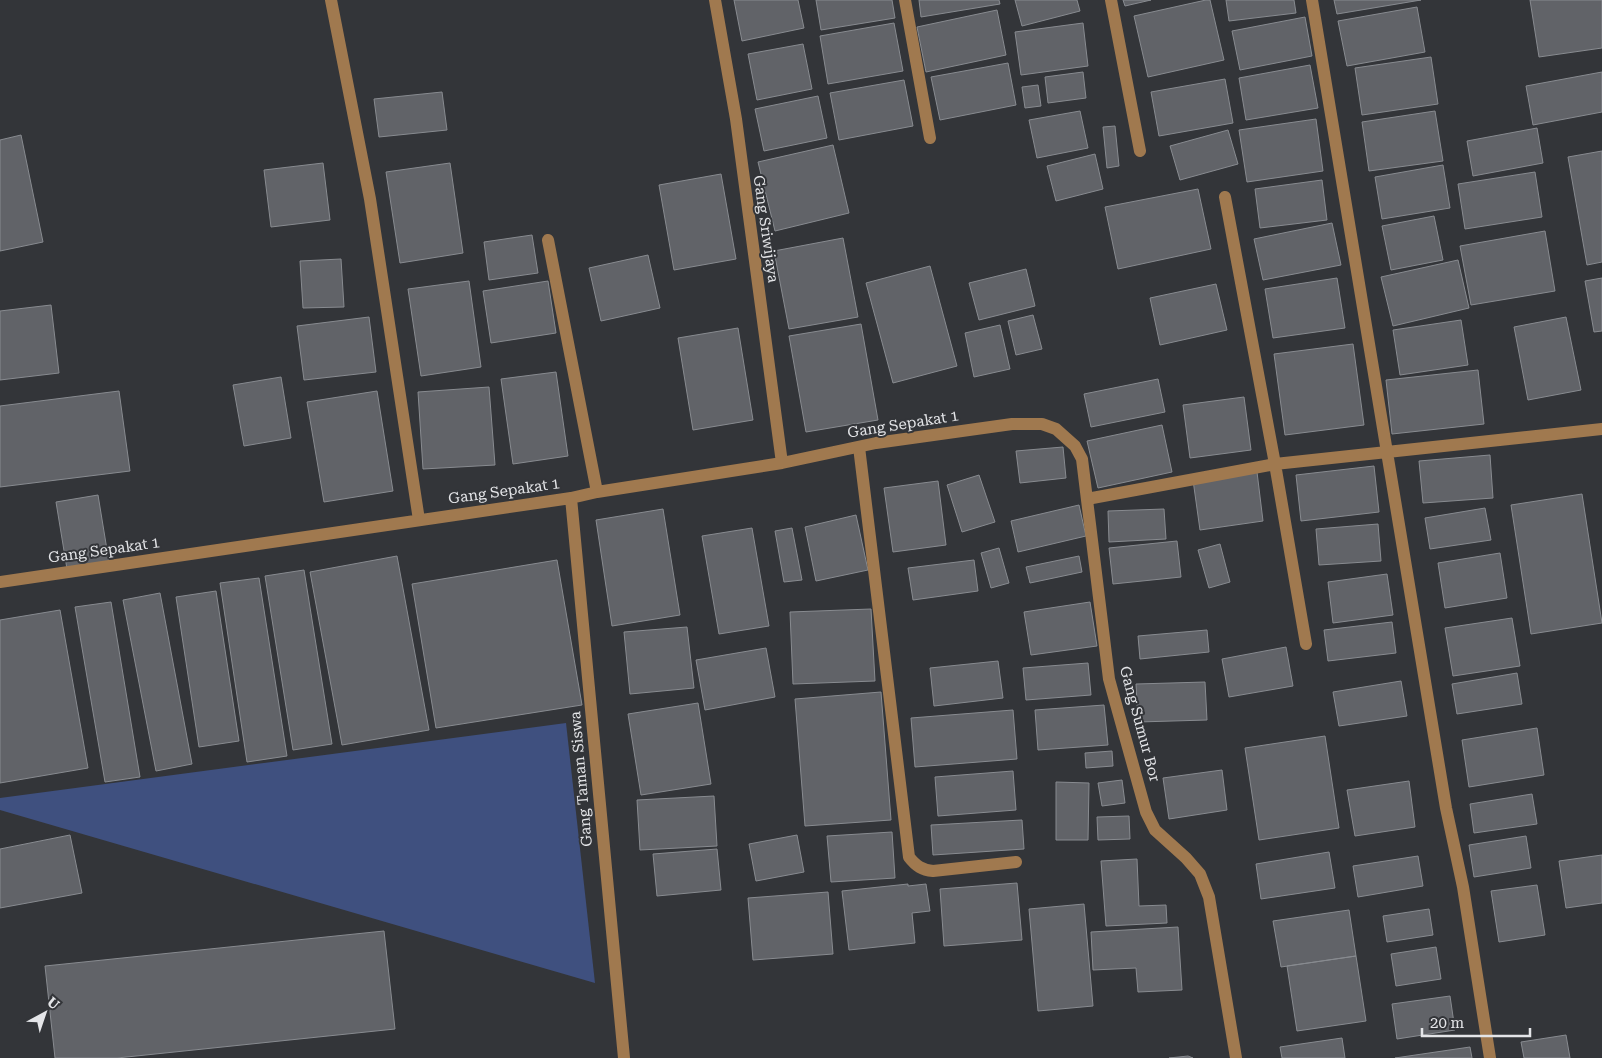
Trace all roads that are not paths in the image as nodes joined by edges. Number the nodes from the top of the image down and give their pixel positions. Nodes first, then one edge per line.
1 (331, 0) edge
2 (715, 0) edge
3 (905, 0) edge
4 (1111, 0) edge
5 (1312, 0) edge
6 (930, 138) dead end
7 (1140, 151) dead end
8 (1225, 197) dead end
9 (548, 240) dead end
10 (1012, 424) joint
11 (1602, 429) edge
12 (859, 447) junction
13 (1387, 452) junction
14 (782, 463) junction
15 (1275, 464) junction
16 (597, 492) junction
17 (571, 498) junction
18 (1087, 499) junction
19 (419, 520) junction
20 (0, 582) edge
21 (1306, 644) dead end
22 (1016, 862) dead end
23 (624, 1058) edge
24 (1236, 1058) edge
25 (1490, 1058) edge

1 - 19 street
2 - 14 street, Gang Sriwijaya
3 - 6 street
4 - 7 street
5 - 13 street
8 - 15 street
9 - 16 street
10 - 12 street, Gang Sepakat 1
10 - 18 street, Gang Sumur Bor
11 - 13 street
12 - 14 street, Gang Sepakat 1
12 - 22 street
13 - 15 street
13 - 25 street
14 - 16 street, Gang Sepakat 1
15 - 18 street
15 - 21 street
16 - 17 street, Gang Sepakat 1
17 - 19 street, Gang Sepakat 1
17 - 23 street, Gang Taman Siswa
18 - 24 street, Gang Sumur Bor
19 - 20 street, Gang Sepakat 1

